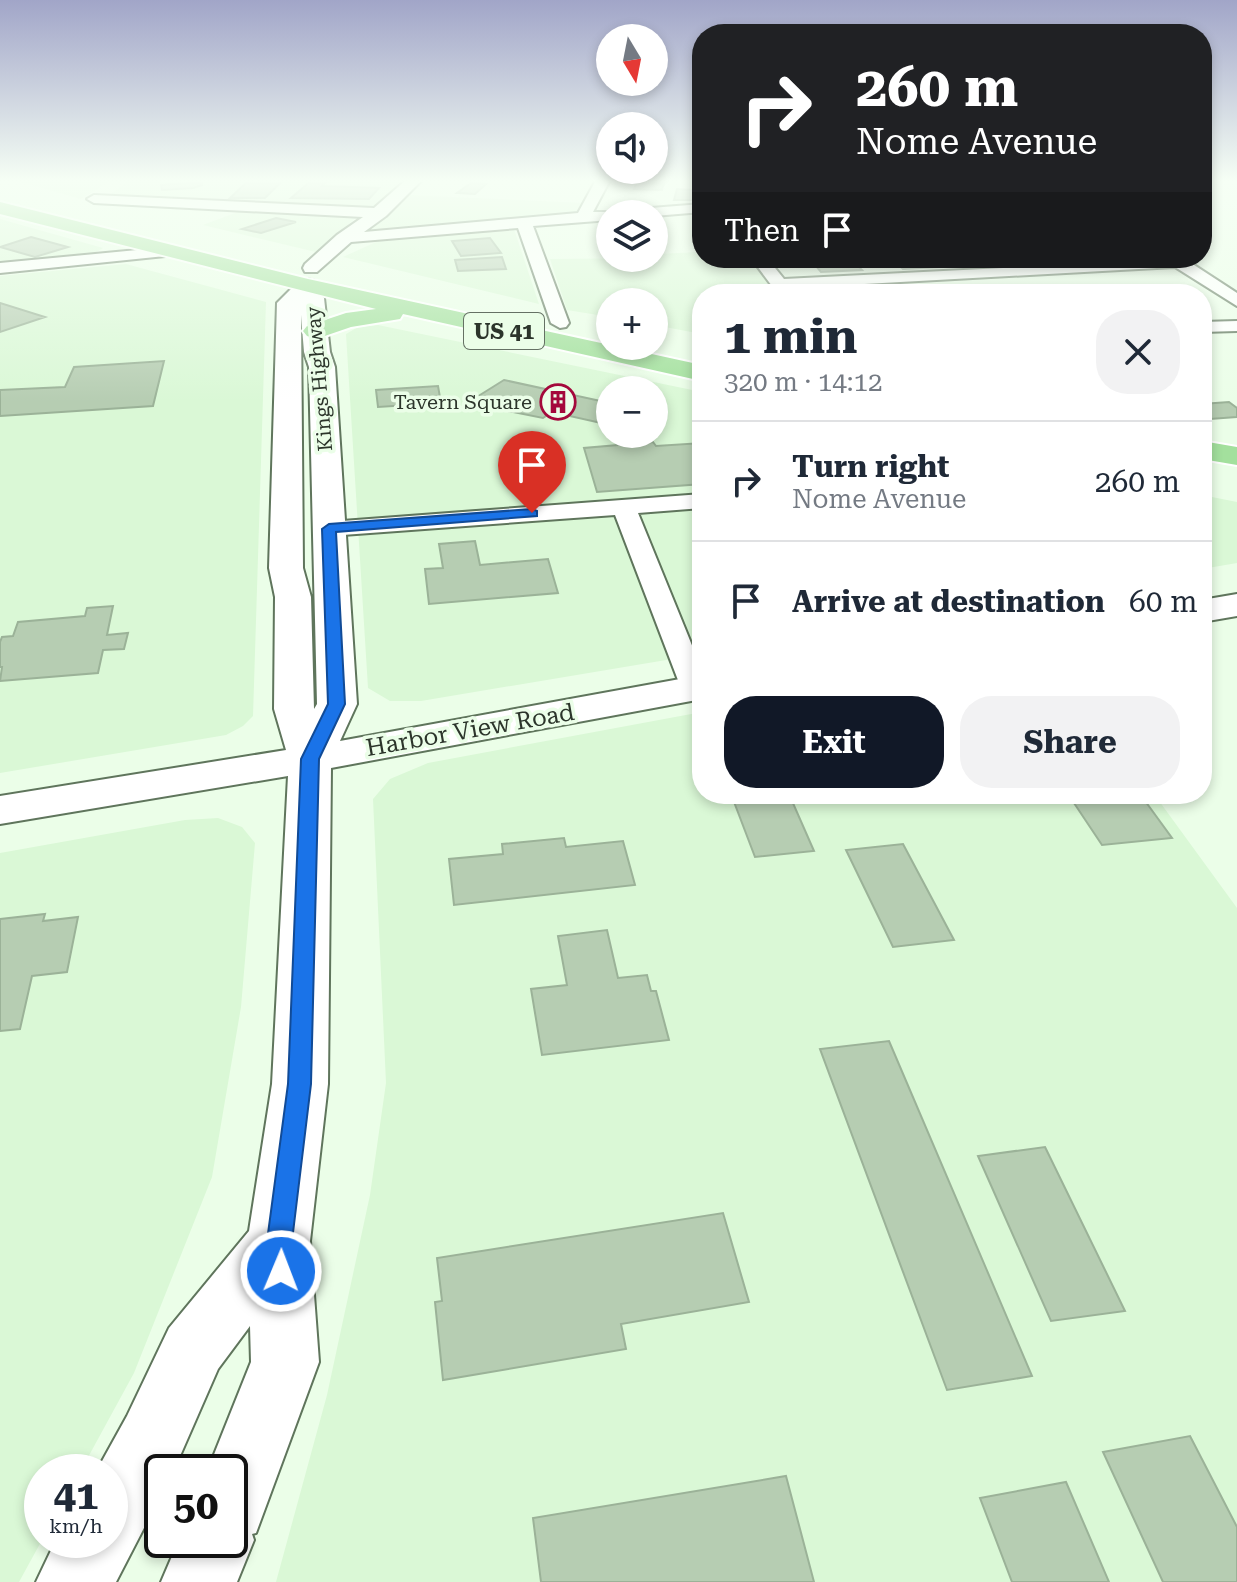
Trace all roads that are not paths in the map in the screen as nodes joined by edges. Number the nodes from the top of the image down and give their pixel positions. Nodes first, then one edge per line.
1 (150, 254) edge
2 (179, 254) edge
3 (227, 254) edge
4 (329, 254) edge
5 (535, 254) edge
6 (0, 268) edge
7 (767, 268) edge
8 (993, 268) edge
9 (1061, 268) edge
10 (1196, 268) edge
11 (998, 272) junction
12 (309, 277) junction
13 (779, 284) edge
14 (846, 284) edge
15 (1012, 284) edge
16 (1237, 301) edge
17 (429, 314) junction
18 (560, 323) junction
19 (1237, 326) edge
20 (1212, 327) edge
21 (596, 330) edge
22 (316, 331) junction
23 (668, 345) edge
24 (692, 350) edge
25 (692, 371) edge
26 (323, 395) junction
27 (288, 397) junction
28 (1212, 455) edge
29 (1237, 456) edge
30 (1212, 462) edge
31 (1237, 481) edge
32 (692, 502) edge
33 (624, 507) junction
34 (329, 529) junction
35 (1237, 580) edge
36 (1212, 585) edge
37 (1237, 605) edge
38 (1212, 609) edge
39 (692, 670) edge
40 (692, 688) edge
41 (310, 759) junction
42 (0, 810) edge
43 (279, 1241) junction
44 (248, 1460) edge
45 (128, 1487) edge
46 (209, 1558) edge
47 (199, 1582) edge

1 - 6 street
2 - 12 main road, US 41
3 - 12 main road, US 41
4 - 12 street
5 - 18 street
7 - 13 street
8 - 11 street
9 - 11 street
10 - 16 street
11 - 14 street
11 - 15 street
12 - 17 main road, US 41
12 - 18 main road, US 41
12 - 22 main road, Kings Highway
12 - 27 main road, Kings Highway
17 - 22 main road
17 - 25 main road, US 41
18 - 21 main road, US 41
19 - 20 street
22 - 26 main road, Kings Highway
23 - 24 main road
26 - 27 main road
26 - 34 main road, Kings Highway
27 - 41 main road, Kings Highway
28 - 29 main road
30 - 31 main road
32 - 33 street
33 - 34 street
33 - 39 street
34 - 41 main road, Kings Highway
35 - 36 main road
37 - 38 main road
40 - 41 main road, Harbor View Road
41 - 42 main road, Harbor View Road
41 - 43 main road, Kings Highway
43 - 44 main road, Kings Highway
43 - 45 main road
46 - 47 main road

